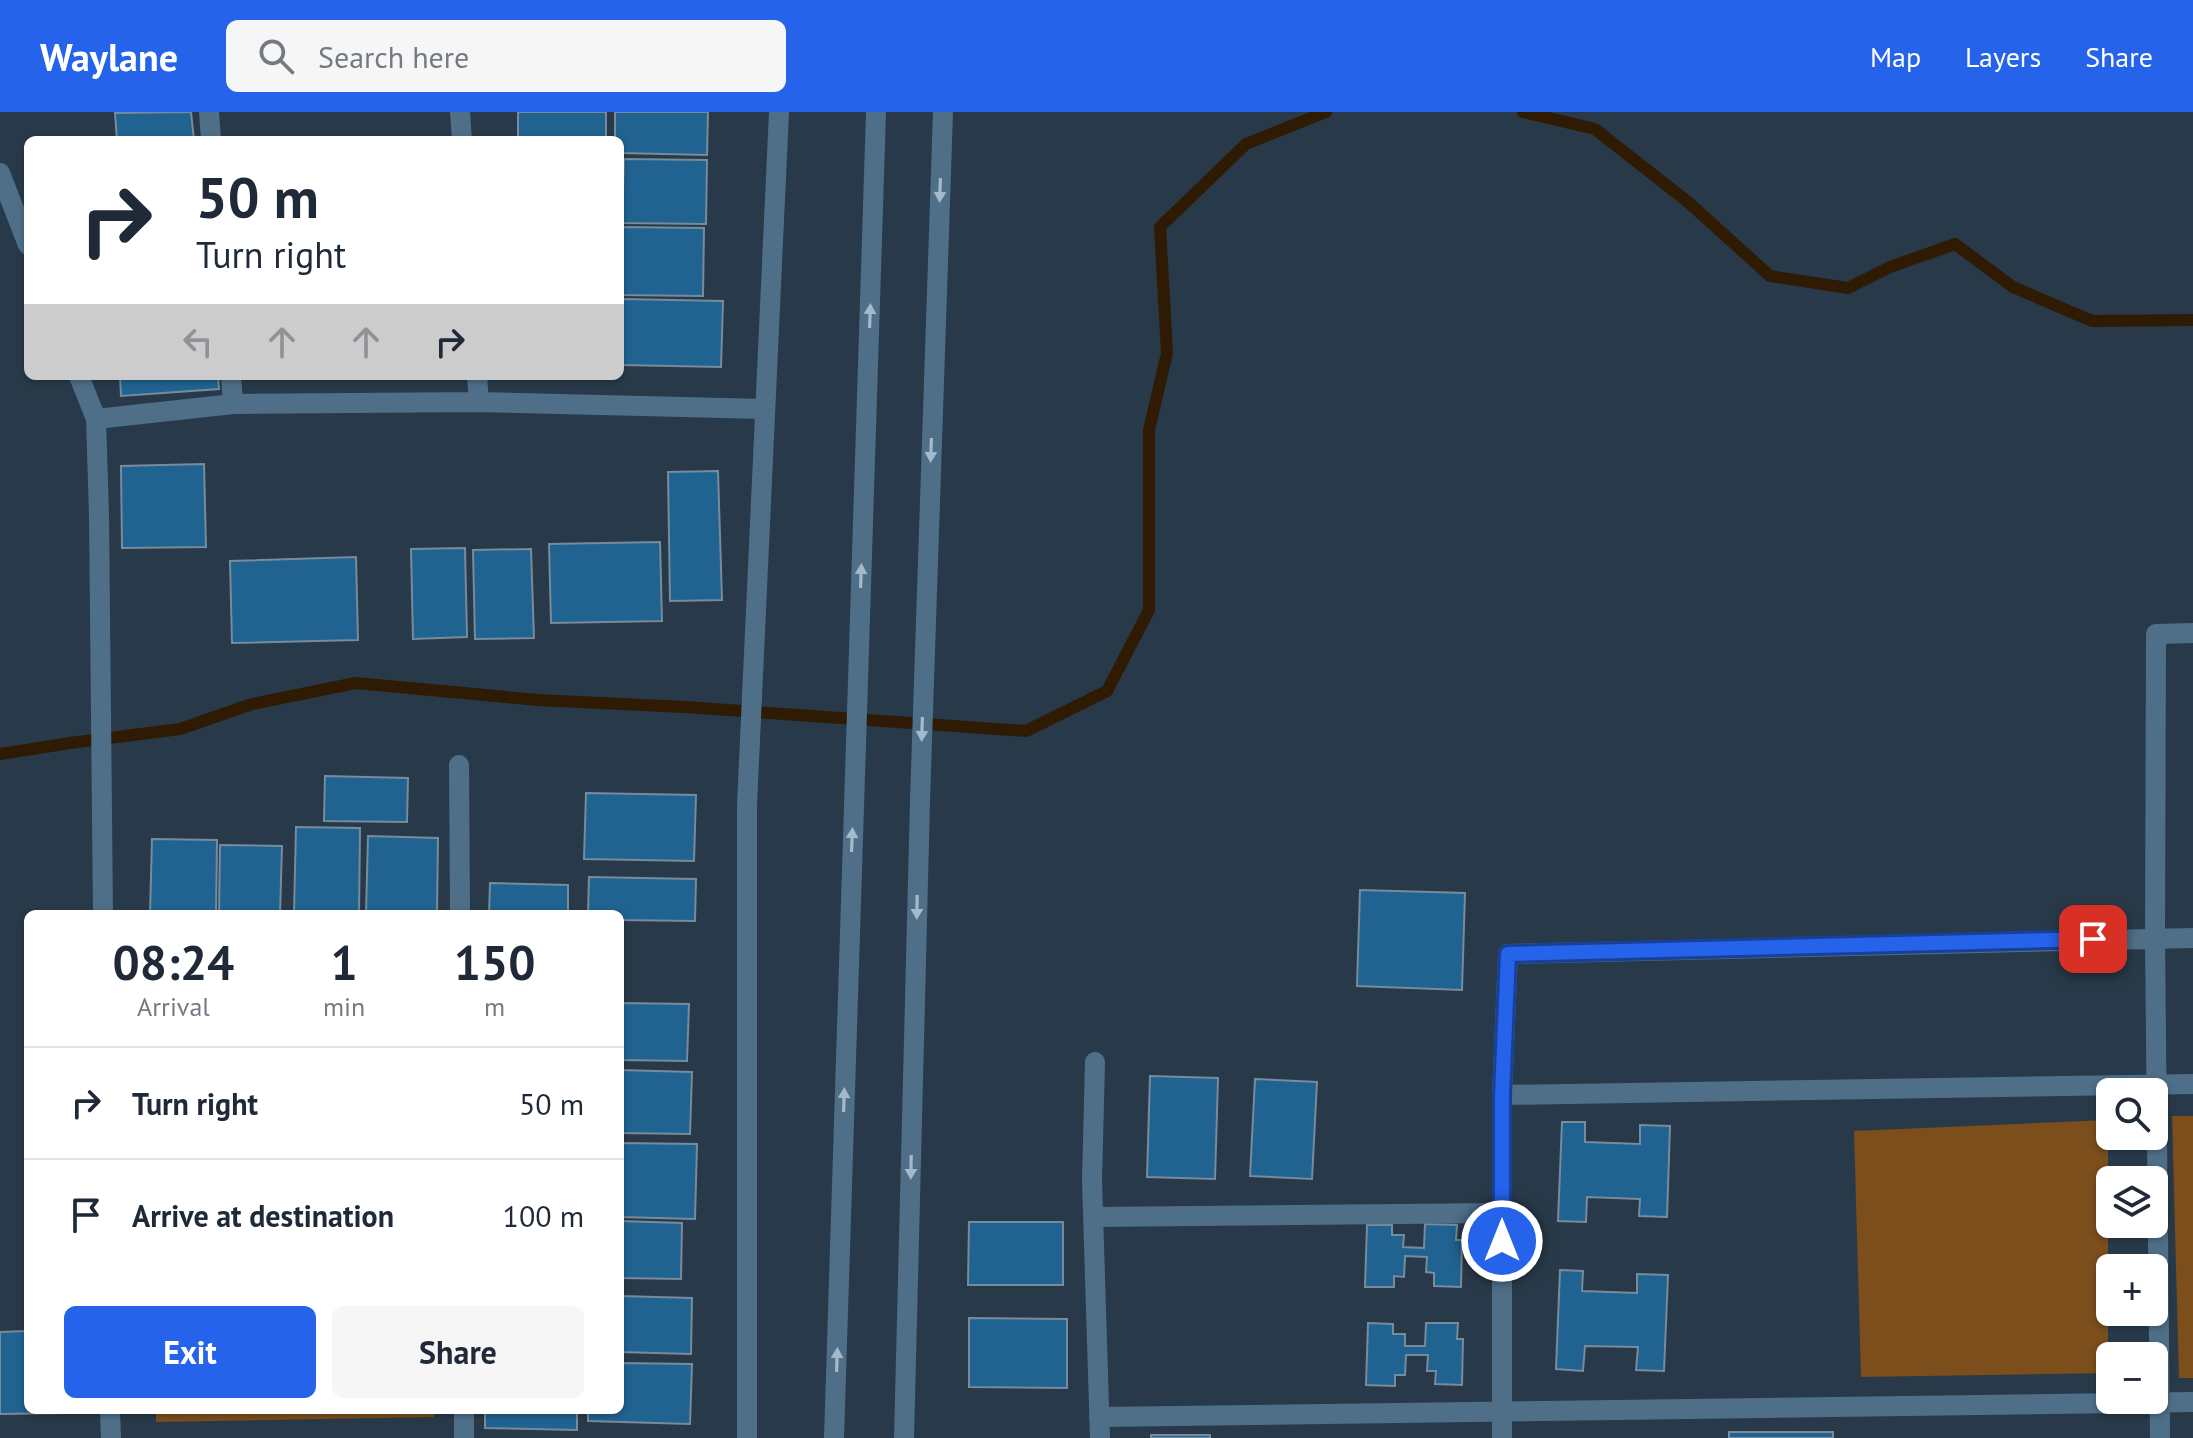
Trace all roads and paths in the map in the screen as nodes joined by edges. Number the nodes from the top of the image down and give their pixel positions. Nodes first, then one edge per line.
1 (209, 112) edge
2 (460, 112) edge
3 (779, 112) edge
4 (876, 112) edge
5 (943, 112) edge
6 (211, 136) edge
7 (462, 136) edge
8 (0, 173) edge
9 (24, 235) edge
10 (81, 380) edge
11 (231, 380) edge
12 (477, 380) edge
13 (479, 402) junction
14 (233, 404) junction
15 (765, 409) junction
16 (96, 419) junction
17 (2193, 633) edge
18 (459, 765) dead end
19 (103, 910) edge
20 (460, 910) edge
21 (2155, 938) junction
22 (2193, 938) edge
23 (1095, 1062) dead end
24 (2156, 1078) edge
25 (2193, 1084) edge
26 (2168, 1085) edge
27 (2096, 1086) edge
28 (1502, 1095) junction
29 (2157, 1150) edge
30 (1502, 1213) junction
31 (1093, 1217) junction
32 (2158, 1342) edge
33 (2193, 1402) edge
34 (2168, 1403) edge
35 (2096, 1404) edge
36 (1502, 1412) junction
37 (110, 1414) edge
38 (464, 1414) edge
39 (2159, 1414) edge
40 (1100, 1428) edge
41 (111, 1438) edge
42 (464, 1438) edge
43 (747, 1438) edge
44 (834, 1438) edge
45 (904, 1438) edge
46 (1502, 1438) edge
47 (2160, 1438) edge

1 - 6 street
2 - 7 street
3 - 15 street
44 -> 4 street
5 -> 45 street
8 - 9 street
10 - 16 street
11 - 14 street
12 - 13 street
13 - 14 street
13 - 15 street
14 - 16 street
15 - 43 street
16 - 19 street
17 - 21 street
18 - 20 street
21 - 22 street
21 - 24 street
21 - 28 street
23 - 31 street
25 - 26 street
27 - 28 street
28 - 30 street
29 - 32 street
30 - 31 street
30 - 36 street
31 - 40 street
33 - 34 street
35 - 36 street
36 - 40 street
36 - 46 street
37 - 41 street
38 - 42 street
39 - 47 street

